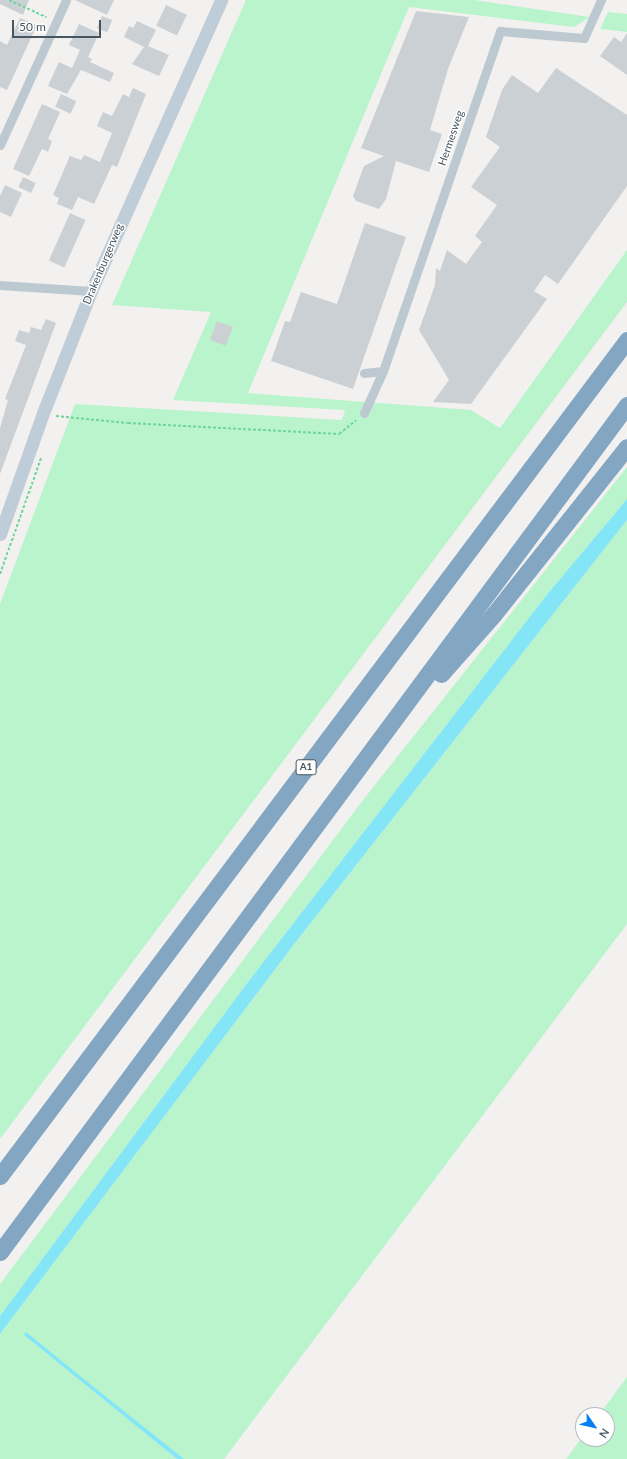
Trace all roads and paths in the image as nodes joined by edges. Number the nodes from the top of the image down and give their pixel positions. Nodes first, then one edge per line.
1 (9, 0) edge
2 (66, 0) edge
3 (221, 0) edge
4 (601, 0) edge
5 (56, 21) junction
6 (0, 145) edge
7 (0, 285) edge
8 (91, 291) junction
9 (627, 339) edge
10 (383, 371) junction
11 (364, 373) dead end
12 (627, 405) edge
13 (58, 408) dead end
14 (43, 413) junction
15 (364, 413) joint
16 (56, 416) junction
17 (53, 423) dead end
18 (627, 447) edge
19 (44, 452) dead end
20 (4, 512) edge
21 (0, 534) edge
22 (0, 574) edge
23 (386, 735) junction
24 (0, 1176) edge
25 (0, 1252) edge

1 - 5 path
2 - 5 street
3 - 8 main road, Drakenburgerweg
4 - 10 street, Hermesweg
5 - 6 street
7 - 8 street
8 - 14 main road, Drakenburgerweg
9 - 24 highway, A1
10 - 11 street
10 - 15 street, Hermesweg
12 - 23 highway
13 - 16 path
14 - 16 path
14 - 20 main road, Drakenburgerweg
15 - 16 path
16 - 17 path
18 - 23 highway
19 - 22 path
20 - 21 main road, Drakenburgerweg
23 - 25 highway

